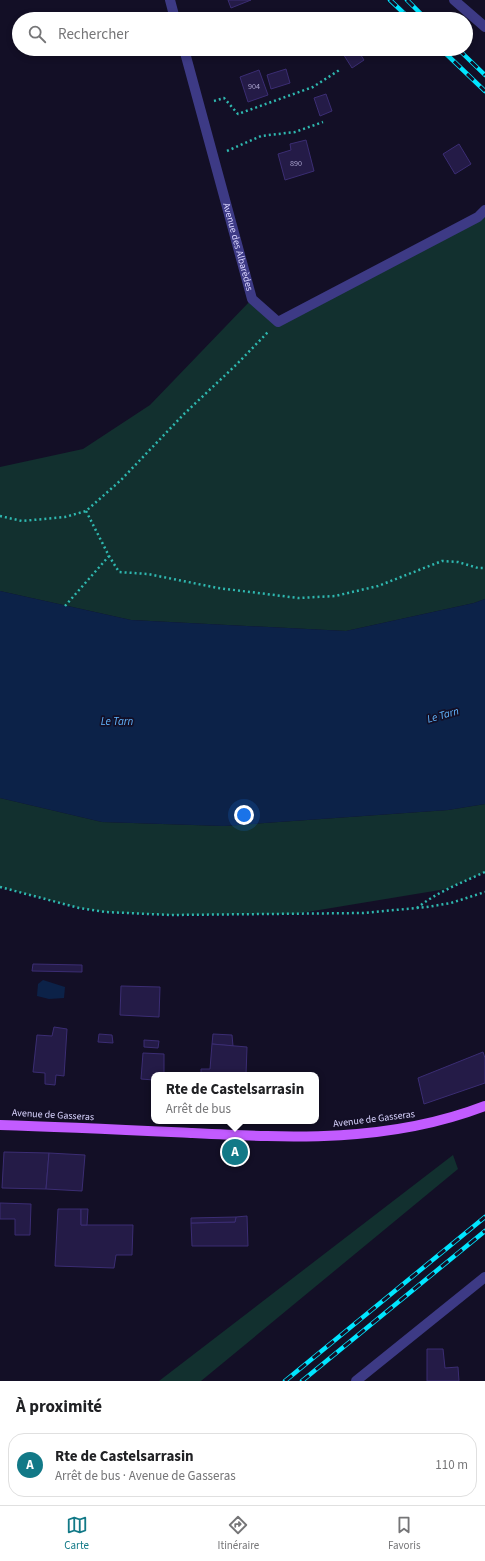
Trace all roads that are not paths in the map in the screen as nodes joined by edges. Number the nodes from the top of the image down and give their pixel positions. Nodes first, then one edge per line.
1 (170, 0) edge
2 (454, 0) edge
3 (173, 12) edge
4 (468, 12) edge
5 (473, 17) edge
6 (485, 27) edge
7 (186, 56) edge
8 (485, 210) edge
9 (485, 1106) edge
10 (0, 1125) edge
11 (485, 1277) edge
12 (356, 1381) edge

1 - 3 street
2 - 4 street
5 - 6 street
7 - 8 street, Avenue des Albarèdes
9 - 10 main road, Avenue de Gasseras
11 - 12 street

